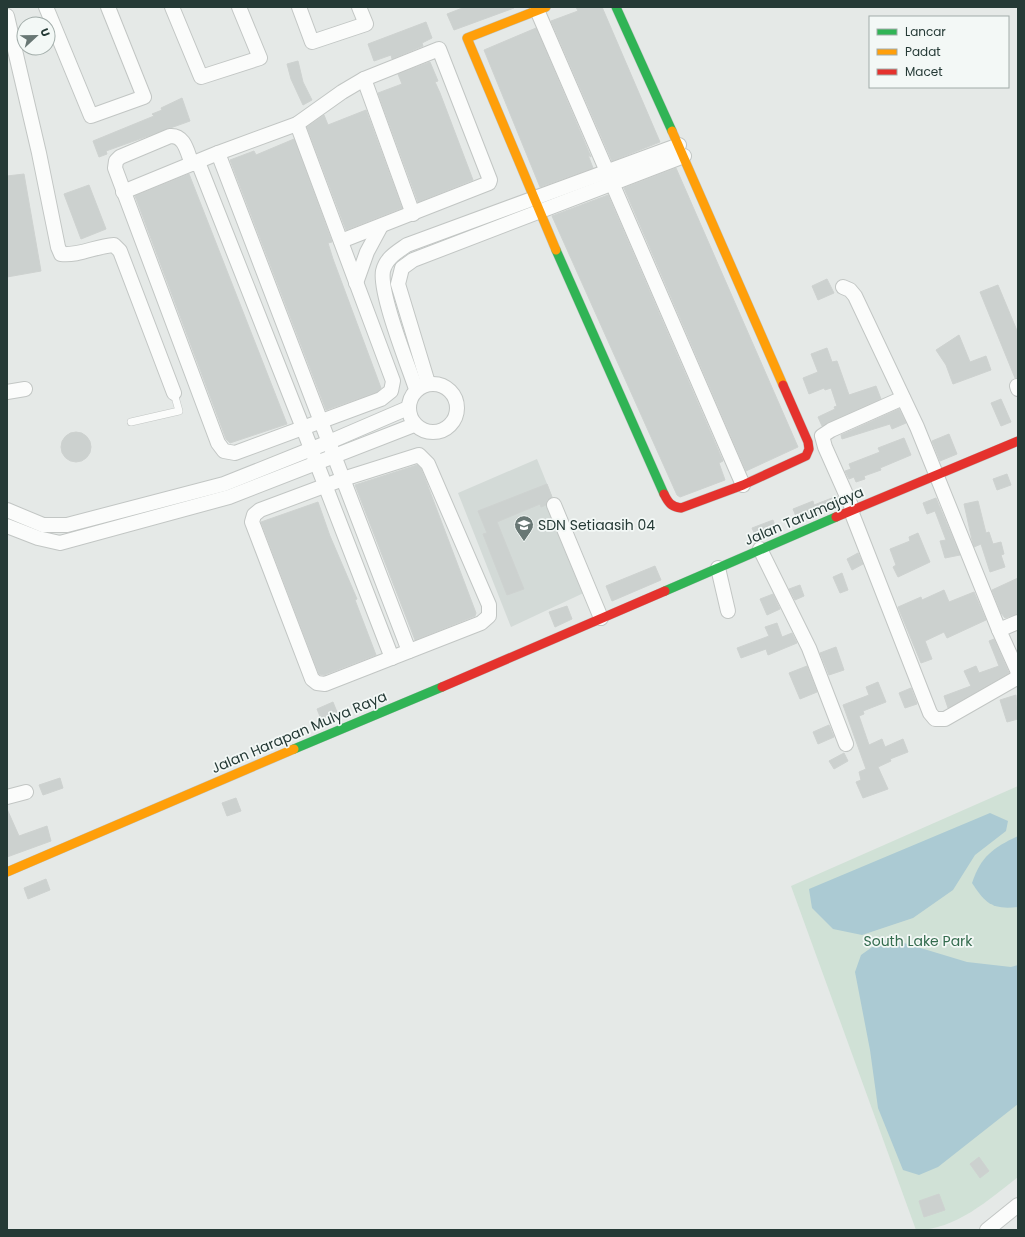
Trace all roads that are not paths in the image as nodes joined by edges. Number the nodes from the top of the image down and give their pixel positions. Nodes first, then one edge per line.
1 (46, 7) edge
2 (108, 7) edge
3 (172, 7) edge
4 (239, 7) edge
5 (299, 7) edge
6 (359, 7) edge
7 (616, 7) edge
8 (541, 9) edge
9 (7, 16) edge
10 (364, 79) junction
11 (297, 124) junction
12 (681, 150) junction
13 (218, 153) junction
14 (195, 163) junction
15 (609, 177) junction
16 (123, 192) junction
17 (533, 199) junction
18 (540, 212) junction
19 (413, 214) junction
20 (381, 226) junction
21 (341, 241) junction
22 (356, 283) junction
23 (843, 287) dead end
24 (422, 386) junction
25 (25, 389) dead end
26 (7, 392) edge
27 (174, 394) joint
28 (903, 398) junction
29 (408, 408) junction
30 (321, 421) junction
31 (131, 422) dead end
32 (414, 424) junction
33 (303, 428) junction
34 (1018, 441) edge
35 (329, 442) junction
36 (312, 449) junction
37 (335, 457) junction
38 (317, 464) junction
39 (343, 479) junction
40 (938, 480) junction
41 (743, 485) junction
42 (326, 486) junction
43 (226, 491) junction
44 (554, 505) dead end
45 (7, 510) edge
46 (853, 514) junction
47 (7, 526) edge
48 (762, 551) junction
49 (719, 574) junction
50 (728, 611) dead end
51 (601, 618) junction
52 (1018, 622) edge
53 (999, 630) junction
54 (409, 651) junction
55 (392, 658) junction
56 (846, 744) dead end
57 (26, 792) dead end
58 (7, 797) edge
59 (7, 872) edge
60 (1018, 1205) edge
61 (987, 1230) edge

1 - 2 street
3 - 4 street
5 - 6 street
7 - 12 street
8 - 15 street
8 - 17 street
9 - 27 street
10 - 11 street
10 - 19 street
10 - 19 street
11 - 13 street
11 - 21 street
12 - 15 street
12 - 41 street
13 - 14 street
13 - 30 street
14 - 16 street
14 - 16 street
14 - 33 street
15 - 17 street
15 - 18 street
15 - 41 street
16 - 33 street
17 - 18 street
17 - 24 street
18 - 24 street
18 - 41 street
19 - 20 street
20 - 21 street
20 - 22 street
21 - 22 street
22 - 30 street
23 - 28 street
24 - 29 street
24 - 32 street
25 - 26 street
27 - 31 lane
28 - 40 street
28 - 46 street
29 - 32 street
29 - 35 street
30 - 33 street
30 - 35 street
32 - 37 street
33 - 36 street
34 - 40 street, Jalan Tarumajaya
35 - 36 street
35 - 37 street
36 - 38 street
36 - 43 street
37 - 38 street
37 - 39 street
38 - 42 street
38 - 43 street
39 - 42 street
39 - 54 street
39 - 54 street
40 - 46 street, Jalan Tarumajaya
40 - 53 street
42 - 55 street
42 - 55 street
43 - 45 street
43 - 47 street
44 - 51 street
46 - 48 street, Jalan Tarumajaya
46 - 53 street
48 - 49 street, Jalan Tarumajaya
48 - 56 street
49 - 50 street
49 - 51 street, Jalan Tarumajaya
51 - 59 street, Jalan Harapan Mulya Raya
52 - 53 street
54 - 55 street
57 - 58 street
60 - 61 street

